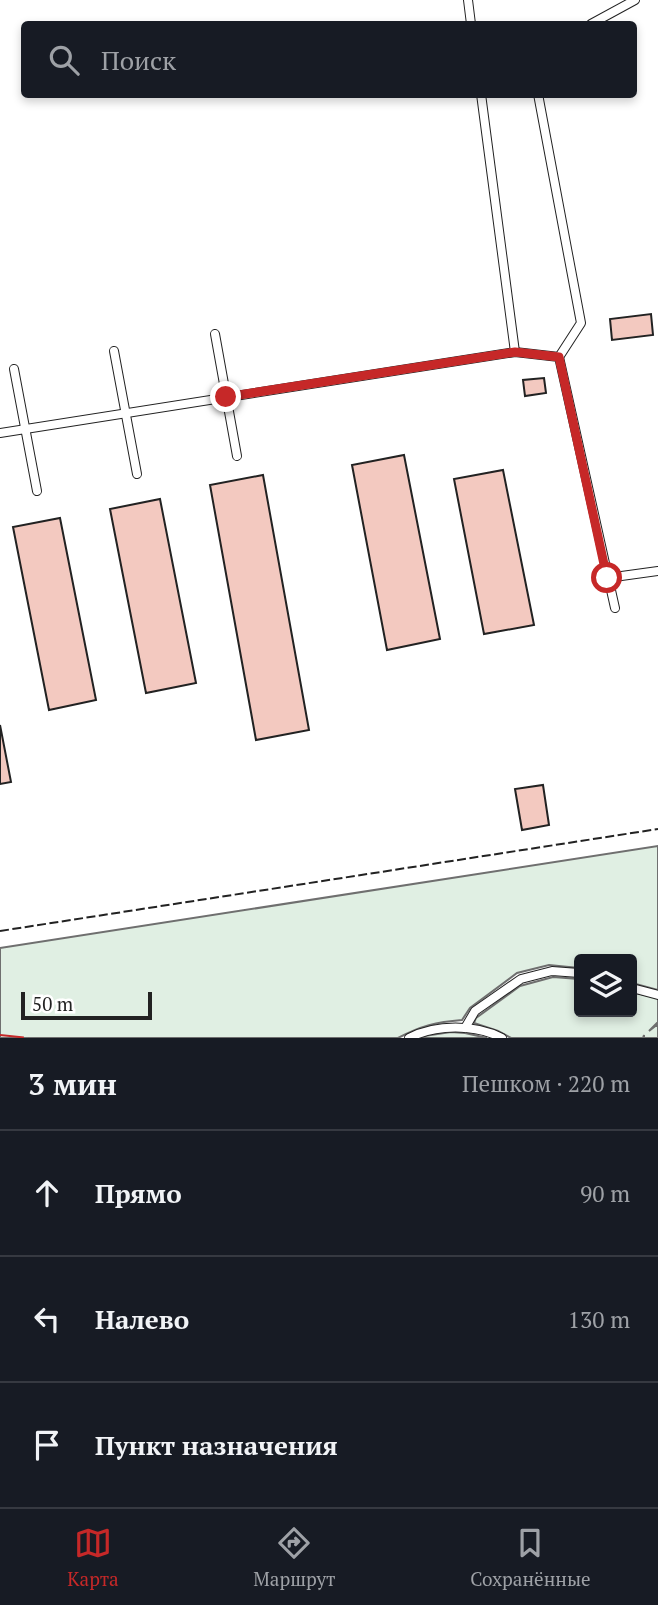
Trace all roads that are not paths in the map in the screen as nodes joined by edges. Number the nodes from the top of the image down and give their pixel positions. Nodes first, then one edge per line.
1 (468, 0) edge
2 (635, 0) edge
3 (471, 21) edge
4 (596, 21) edge
5 (482, 98) edge
6 (539, 98) edge
7 (215, 334) dead end
8 (114, 351) dead end
9 (515, 352) junction
10 (559, 357) junction
11 (14, 369) dead end
12 (226, 397) junction
13 (125, 413) junction
14 (25, 429) junction
15 (0, 433) edge
16 (237, 456) dead end
17 (136, 474) dead end
18 (37, 491) dead end
19 (658, 571) edge
20 (607, 578) junction
21 (615, 608) dead end
22 (574, 973) edge
23 (637, 989) edge
24 (658, 995) edge
25 (465, 1028) junction
26 (409, 1038) edge
27 (502, 1038) edge

1 - 3 lane
2 - 4 lane
5 - 9 lane
6 - 10 lane
7 - 12 lane
8 - 13 lane
9 - 10 lane
9 - 12 lane
10 - 20 lane
11 - 14 lane
12 - 13 lane
12 - 16 lane
13 - 14 lane
13 - 17 lane
14 - 15 lane
14 - 18 lane
19 - 20 lane
20 - 21 lane
22 - 25 lane
23 - 24 lane
25 - 26 lane
25 - 27 lane

